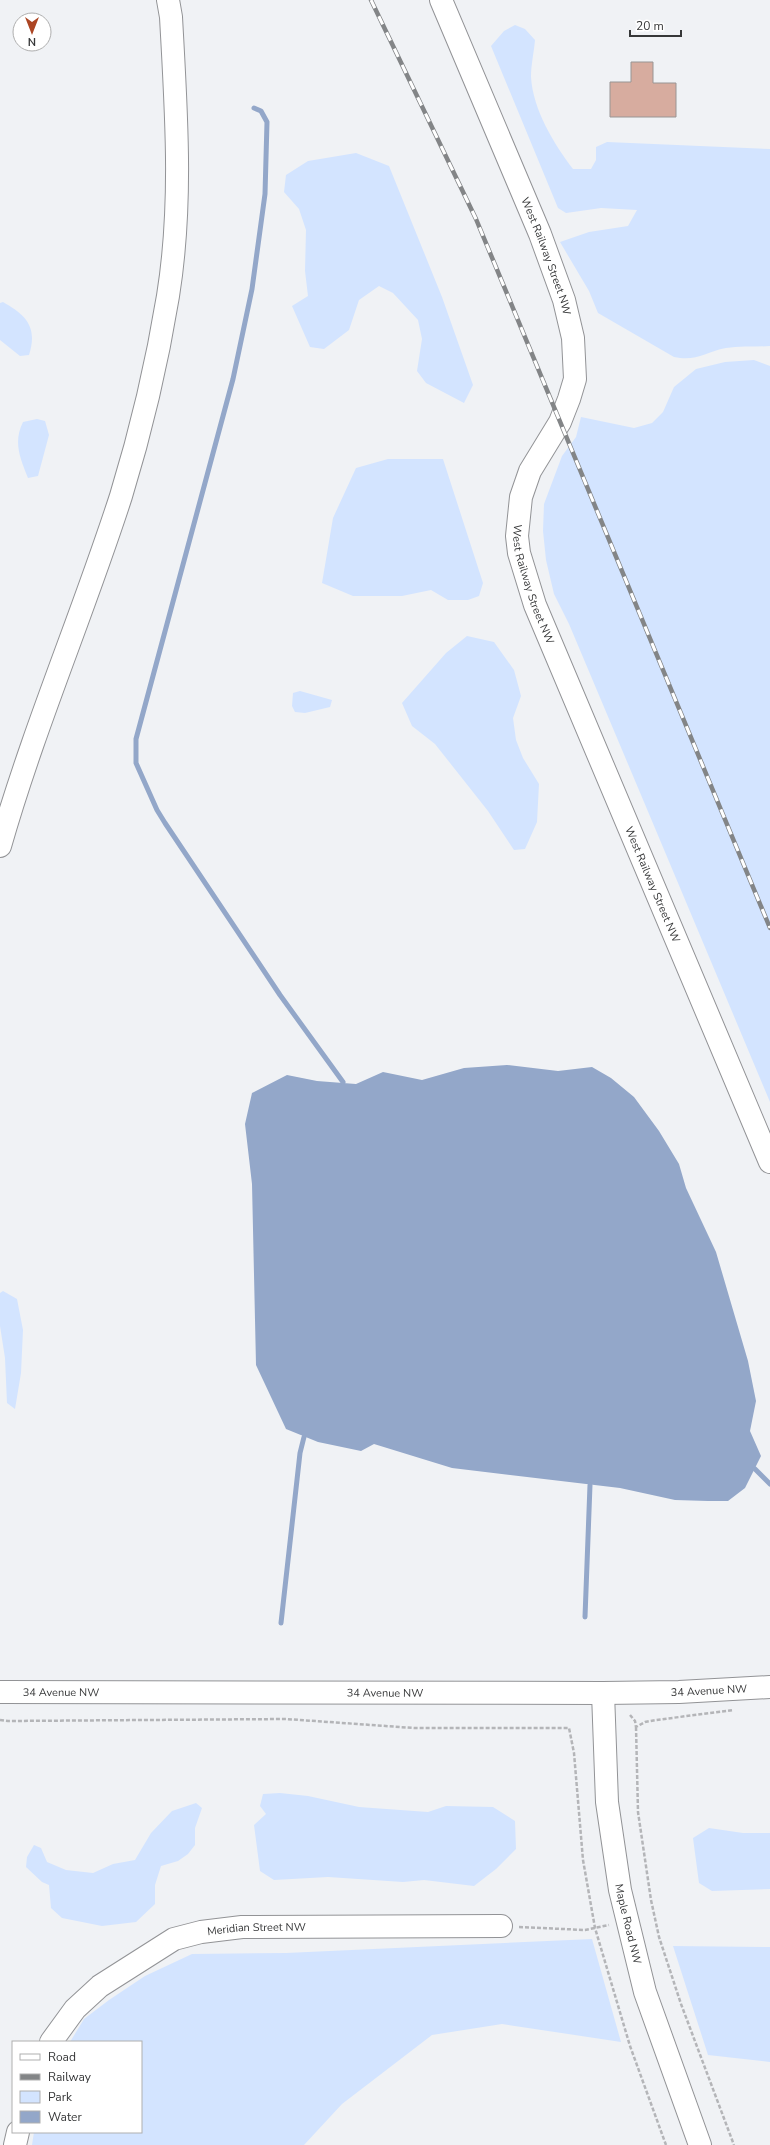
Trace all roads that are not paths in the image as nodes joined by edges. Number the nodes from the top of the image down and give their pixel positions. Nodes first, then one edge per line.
1 (168, 0) edge
2 (441, 0) edge
3 (0, 846) edge
4 (770, 1162) edge
5 (770, 1688) edge
6 (0, 1692) edge
7 (603, 1693) junction
8 (502, 1926) road end
9 (52, 2041) edge
10 (18, 2133) edge
11 (16, 2145) edge
12 (700, 2145) edge

1 - 3 main road
2 - 4 main road, West Railway Street NW
5 - 7 main road, 34 Avenue NW
6 - 7 main road, 34 Avenue NW
7 - 12 main road, Maple Road NW
8 - 9 main road, Meridian Street NW
10 - 11 main road

